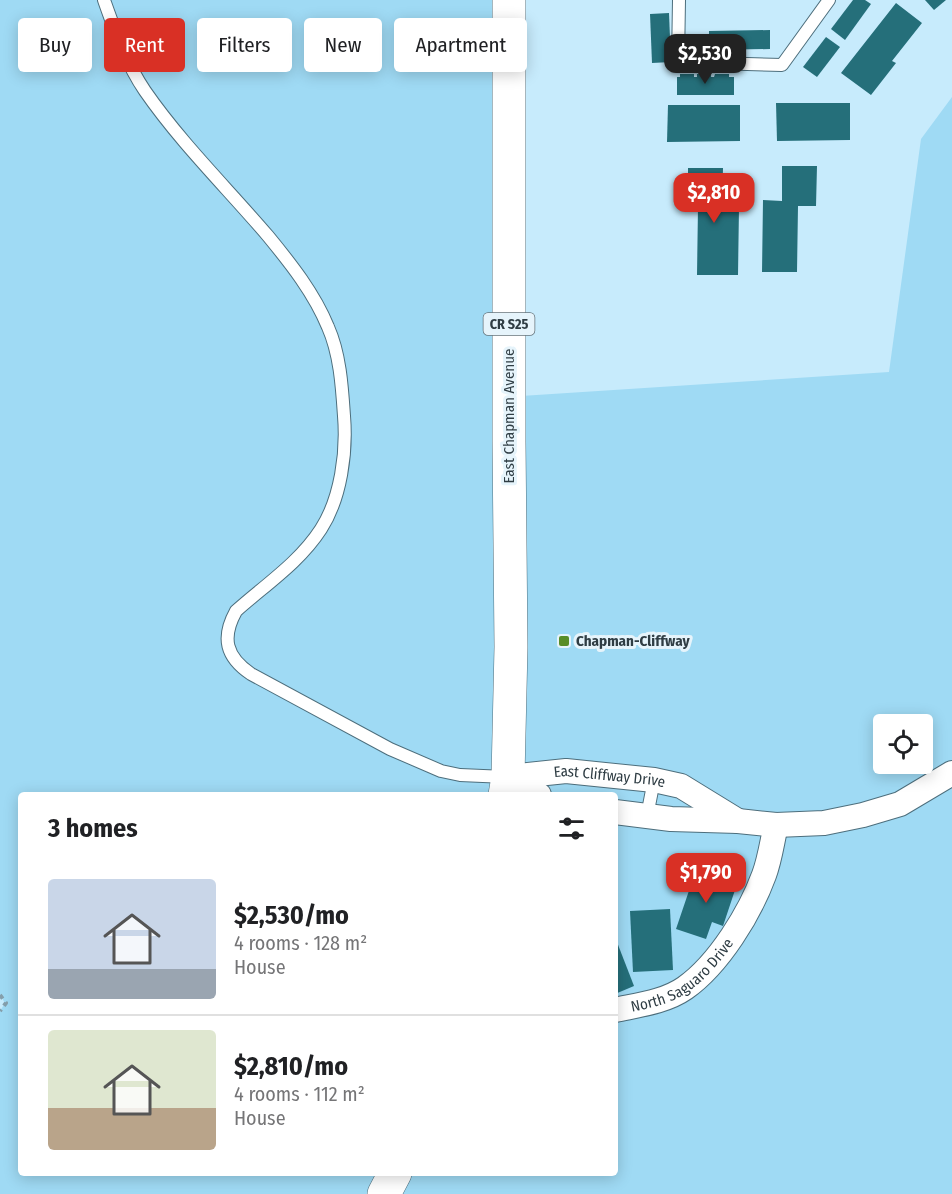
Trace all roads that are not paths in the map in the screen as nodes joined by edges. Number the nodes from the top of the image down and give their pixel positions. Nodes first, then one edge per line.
1 (104, 0) edge
2 (509, 0) edge
3 (679, 0) edge
4 (829, 0) edge
5 (952, 773) edge
6 (654, 780) junction
7 (506, 786) edge
8 (528, 792) edge
9 (618, 812) edge
10 (647, 816) junction
11 (738, 821) junction
12 (776, 825) junction
13 (618, 1009) edge
14 (393, 1176) edge
15 (384, 1194) edge

1 - 7 lane
2 - 7 main road, East Chapman Avenue / CR S25
3 - 4 lane
5 - 12 street, East Cliffway Drive
6 - 7 street, East Cliffway Drive
6 - 10 lane
6 - 11 street, East Cliffway Drive
7 - 8 street, East Cliffway Drive
9 - 10 street, East Cliffway Drive
10 - 11 street, East Cliffway Drive
11 - 12 street, East Cliffway Drive
12 - 13 street, North Saguaro Drive
14 - 15 main road

